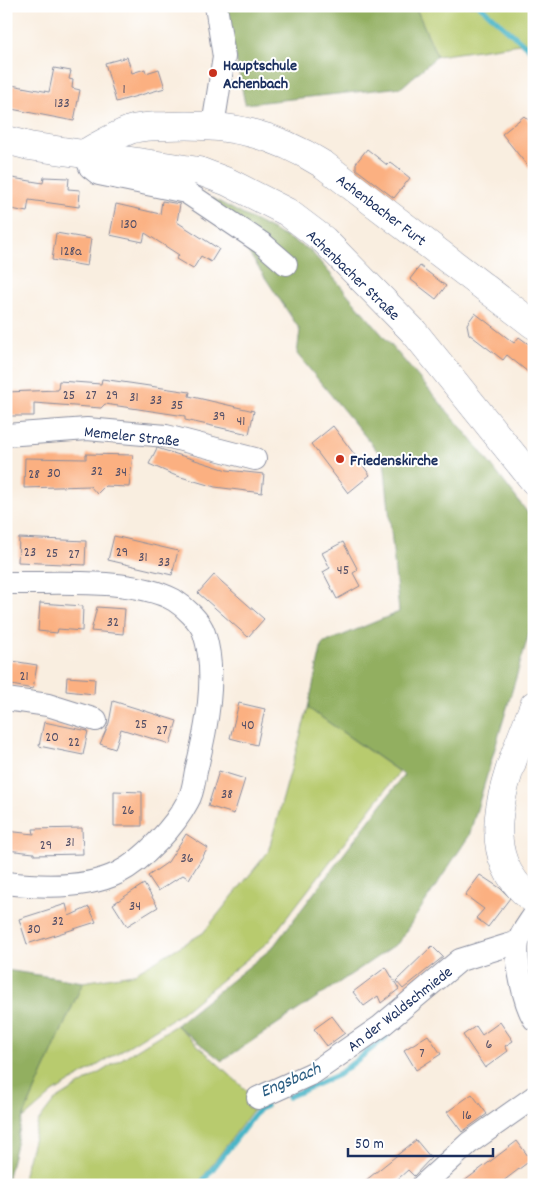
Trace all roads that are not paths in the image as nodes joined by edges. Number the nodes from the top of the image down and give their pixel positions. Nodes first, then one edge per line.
1 (216, 6) edge
2 (213, 126) junction
3 (6, 140) edge
4 (85, 153) junction
5 (286, 264) dead end
6 (534, 325) edge
7 (6, 435) edge
8 (255, 459) dead end
9 (534, 481) edge
10 (6, 583) edge
11 (6, 699) edge
12 (534, 705) edge
13 (96, 720) dead end
14 (6, 883) edge
15 (534, 900) edge
16 (534, 915) edge
17 (518, 942) junction
18 (534, 1019) edge
19 (534, 1097) edge
20 (258, 1098) dead end
21 (423, 1185) edge

1 - 2 street
2 - 4 main road, Achenbacher Furt
2 - 6 main road, Achenbacher Furt
3 - 4 main road, Achenbacher Straße
4 - 5 street
4 - 9 main road, Achenbacher Straße
7 - 8 street, Memeler Straße
10 - 14 street
11 - 13 street
12 - 15 main road
16 - 17 street
17 - 18 street
17 - 20 street, An der Waldschmiede
19 - 21 street

